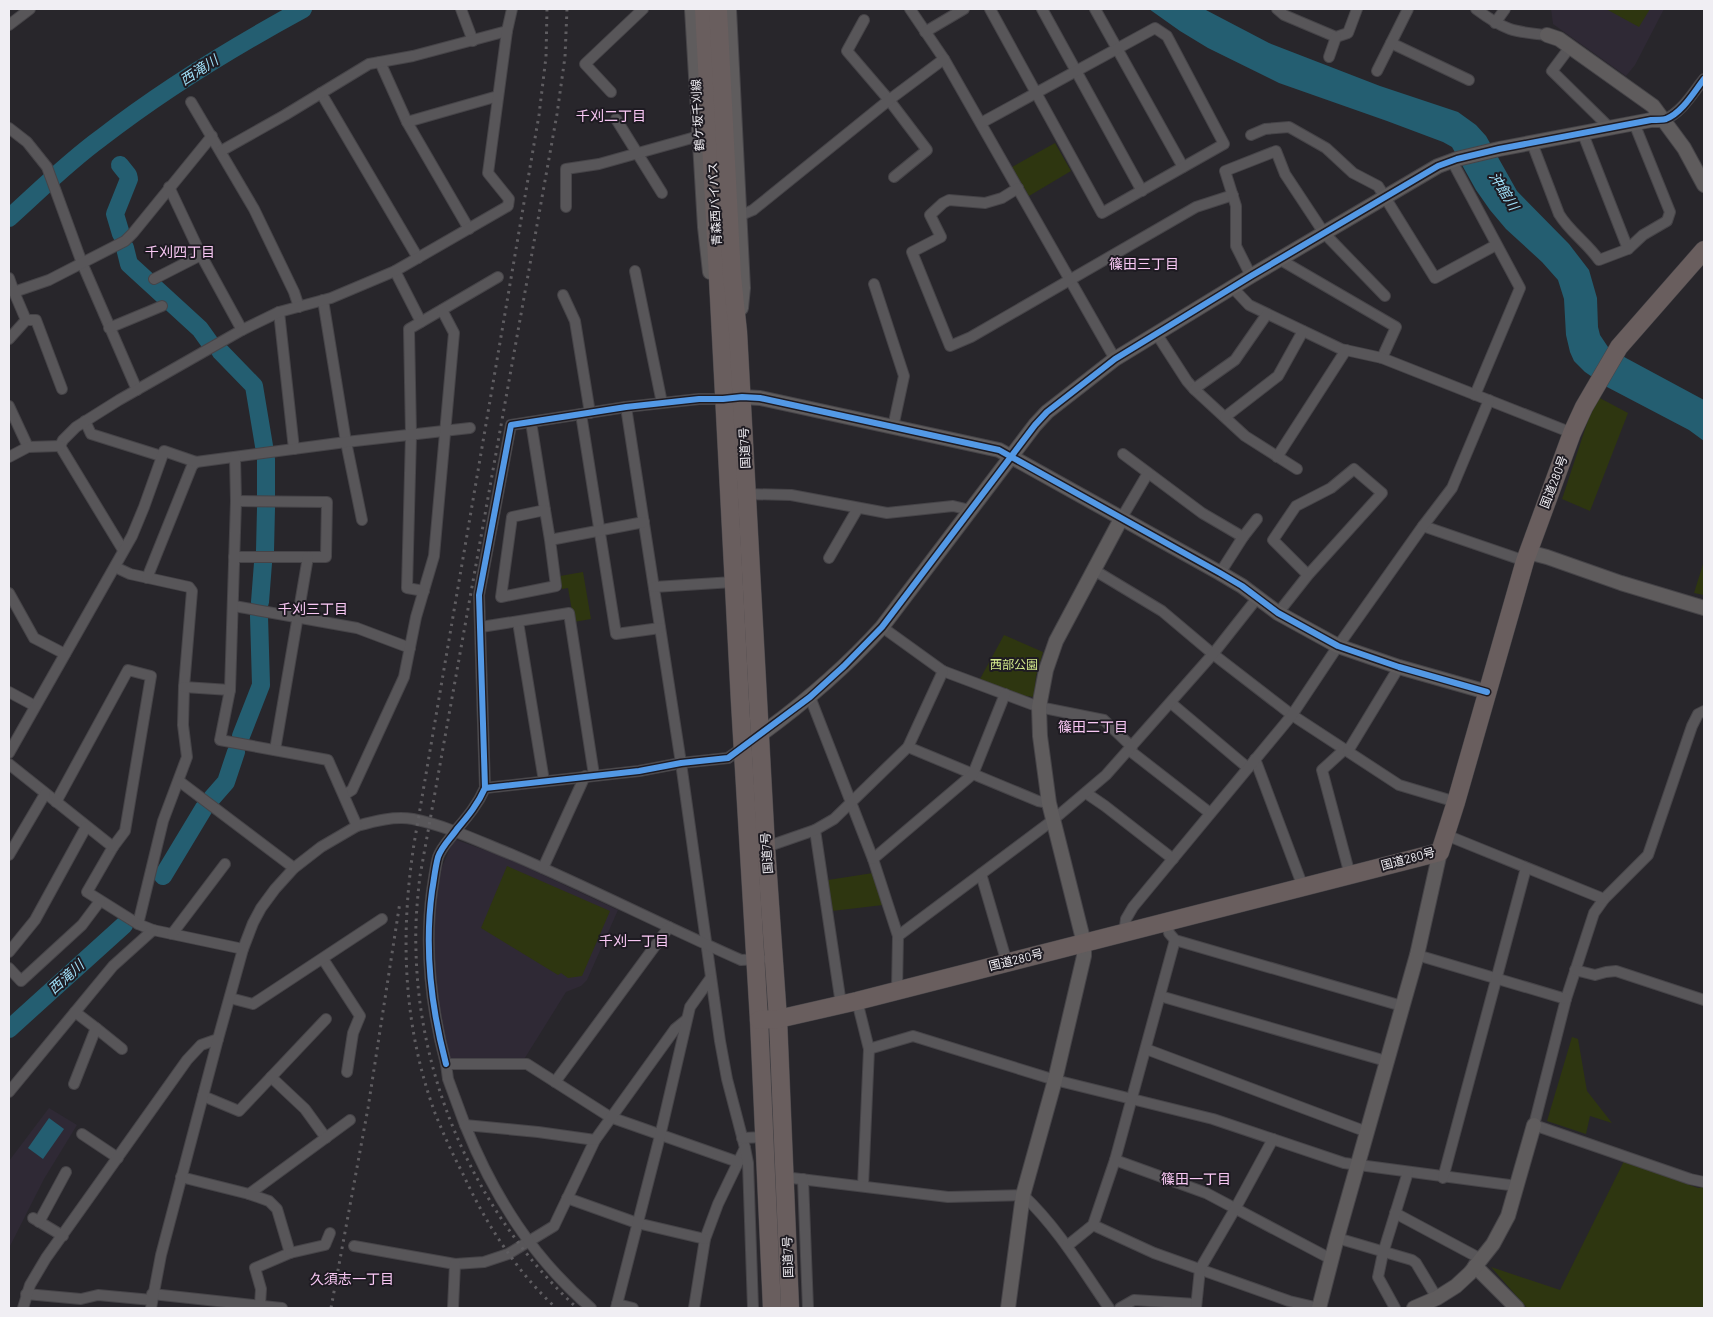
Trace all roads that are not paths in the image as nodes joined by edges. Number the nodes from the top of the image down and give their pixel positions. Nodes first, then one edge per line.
1 (30, 9) edge
2 (461, 9) edge
3 (512, 9) edge
4 (643, 9) edge
5 (692, 9) edge
6 (704, 9) edge
7 (718, 9) edge
8 (729, 9) edge
9 (910, 9) edge
10 (964, 9) edge
11 (990, 9) edge
12 (1042, 9) edge
13 (1096, 9) edge
14 (1277, 9) edge
15 (1356, 9) edge
16 (1408, 9) edge
17 (1476, 9) edge
18 (1505, 9) edge
19 (864, 20) dead end
20 (1495, 23) junction
21 (9, 25) edge
22 (507, 31) junction
23 (925, 32) junction
24 (1547, 35) joint
25 (1336, 37) junction
26 (473, 41) junction
27 (1391, 43) junction
28 (1570, 47) junction
29 (1117, 49) junction
30 (1328, 57) dead end
31 (944, 59) junction
32 (380, 62) junction
33 (1076, 71) junction
34 (1377, 72) dead end
35 (1704, 79) edge
36 (1469, 80) dead end
37 (611, 92) dead end
38 (1034, 92) junction
39 (321, 93) junction
40 (498, 96) junction
41 (889, 100) junction
42 (191, 102) dead end
43 (616, 119) dead end
44 (1664, 120) junction
45 (407, 122) junction
46 (981, 123) junction
47 (1634, 123) junction
48 (9, 128) edge
49 (1610, 128) junction
50 (1583, 134) junction
51 (1251, 135) dead end
52 (212, 136) junction
53 (699, 136) junction
54 (1532, 143) junction
55 (221, 151) junction
56 (638, 153) junction
57 (1455, 160) junction
58 (1183, 167) junction
59 (894, 177) dead end
60 (1704, 185) edge
61 (169, 187) junction
62 (1018, 188) junction
63 (1142, 191) junction
64 (662, 192) dead end
65 (1233, 195) junction
66 (1385, 198) junction
67 (566, 207) dead end
68 (727, 208) junction
69 (470, 229) junction
70 (1324, 233) junction
71 (1496, 245) junction
72 (1628, 249) junction
73 (1704, 250) edge
74 (202, 254) junction
75 (418, 258) junction
76 (1279, 259) junction
77 (82, 262) junction
78 (395, 271) junction
79 (635, 271) dead end
80 (1251, 276) junction
81 (498, 277) dead end
82 (9, 278) edge
83 (154, 279) dead end
84 (1069, 280) junction
85 (874, 284) dead end
86 (1232, 287) junction
87 (14, 292) junction
88 (563, 295) dead end
89 (1385, 296) dead end
90 (323, 300) junction
91 (162, 306) dead end
92 (299, 307) junction
93 (442, 310) junction
94 (279, 312) junction
95 (1267, 314) junction
96 (26, 320) junction
97 (421, 322) junction
98 (109, 328) junction
99 (242, 330) junction
100 (1303, 331) junction
101 (1156, 333) junction
102 (9, 339) edge
103 (1346, 350) junction
104 (1382, 358) junction
105 (1115, 359) junction
106 (62, 389) dead end
107 (1194, 389) junction
108 (137, 390) junction
109 (1475, 395) junction
110 (742, 397) junction
111 (723, 399) junction
112 (1489, 400) junction
113 (662, 403) junction
114 (9, 406) edge
115 (626, 407) junction
116 (585, 413) junction
117 (1225, 417) junction
118 (85, 421) junction
119 (531, 422) junction
120 (893, 427) junction
121 (470, 428) dead end
122 (444, 432) junction
123 (1572, 433) junction
124 (411, 436) junction
125 (346, 442) junction
126 (60, 446) junction
127 (28, 447) junction
128 (294, 449) junction
129 (1123, 454) dead end
130 (161, 456) junction
131 (1012, 456) junction
132 (9, 457) edge
133 (235, 457) junction
134 (1277, 457) junction
135 (196, 462) junction
136 (1297, 469) dead end
137 (1148, 473) junction
138 (747, 494) junction
139 (236, 501) junction
140 (858, 508) junction
141 (545, 510) junction
142 (970, 510) junction
143 (1121, 519) junction
144 (1257, 519) dead end
145 (362, 520) dead end
146 (644, 522) junction
147 (1423, 526) junction
148 (599, 531) junction
149 (1243, 537) junction
150 (550, 540) junction
151 (123, 550) junction
152 (1527, 556) junction
153 (234, 557) junction
154 (308, 557) junction
155 (829, 558) dead end
156 (115, 567) junction
157 (1094, 570) junction
158 (1220, 573) junction
159 (1308, 576) junction
160 (148, 578) junction
161 (733, 582) junction
162 (654, 587) junction
163 (424, 591) junction
164 (9, 593) edge
165 (1258, 597) junction
166 (234, 606) junction
167 (1704, 608) edge
168 (1278, 613) junction
169 (298, 617) junction
170 (518, 622) junction
171 (481, 627) junction
172 (882, 627) junction
173 (660, 628) junction
174 (1338, 646) junction
175 (410, 648) junction
176 (65, 654) junction
177 (1213, 654) junction
178 (1399, 667) junction
179 (943, 671) junction
180 (184, 687) junction
181 (230, 690) junction
182 (9, 692) edge
183 (1487, 692) junction
184 (1005, 694) junction
185 (810, 697) junction
186 (1171, 703) junction
187 (35, 706) junction
188 (1039, 707) junction
189 (1704, 710) edge
190 (1292, 715) junction
191 (760, 735) junction
192 (908, 747) junction
193 (742, 748) junction
194 (1131, 748) junction
195 (275, 750) junction
196 (1347, 750) junction
197 (9, 753) edge
198 (1255, 759) junction
199 (681, 763) junction
200 (9, 764) edge
201 (1248, 768) junction
202 (973, 774) junction
203 (590, 775) junction
204 (178, 781) junction
205 (544, 781) junction
206 (485, 788) junction
207 (1086, 793) junction
208 (46, 794) junction
209 (344, 796) junction
210 (56, 802) junction
211 (851, 802) junction
212 (1456, 802) junction
213 (1049, 803) junction
214 (1210, 813) junction
215 (1053, 820) junction
216 (86, 826) junction
217 (357, 826) junction
218 (456, 830) junction
219 (815, 830) junction
220 (1446, 835) junction
221 (113, 847) junction
222 (766, 847) junction
223 (1440, 852) junction
224 (9, 855) edge
225 (873, 859) junction
226 (1173, 859) junction
227 (225, 864) dead end
228 (294, 868) junction
229 (544, 868) junction
230 (1526, 868) junction
231 (981, 874) junction
232 (1350, 874) junction
233 (1303, 887) junction
234 (1604, 899) junction
235 (100, 901) junction
236 (382, 919) dead end
237 (1167, 921) junction
238 (138, 924) junction
239 (669, 928) junction
240 (153, 930) junction
241 (1124, 933) junction
242 (172, 934) junction
243 (898, 936) junction
244 (1175, 940) junction
245 (1084, 943) junction
246 (707, 945) junction
247 (243, 949) junction
248 (9, 952) edge
249 (1417, 955) junction
250 (774, 958) junction
251 (323, 959) junction
252 (755, 960) junction
253 (1007, 963) junction
254 (9, 968) edge
255 (1575, 970) junction
256 (710, 979) junction
257 (1496, 979) junction
258 (897, 990) junction
259 (1160, 996) junction
260 (230, 998) junction
261 (1566, 999) junction
262 (1704, 1000) edge
263 (849, 1002) junction
264 (1402, 1006) junction
265 (75, 1012) junction
266 (326, 1019) dead end
267 (778, 1019) junction
268 (686, 1020) junction
269 (759, 1020) junction
270 (96, 1028) junction
271 (218, 1039) junction
272 (1146, 1048) junction
273 (122, 1049) dead end
274 (870, 1049) junction
275 (1386, 1061) junction
276 (446, 1064) junction
277 (347, 1072) dead end
278 (272, 1077) junction
279 (1055, 1080) junction
280 (555, 1082) junction
281 (74, 1084) dead end
282 (9, 1092) edge
283 (203, 1096) junction
284 (1132, 1100) junction
285 (610, 1117) junction
286 (350, 1120) dead end
287 (465, 1125) junction
288 (1534, 1125) junction
289 (1367, 1132) junction
290 (82, 1134) dead end
291 (660, 1136) junction
292 (764, 1137) junction
293 (326, 1138) junction
294 (742, 1138) junction
295 (1274, 1139) junction
296 (595, 1140) junction
297 (745, 1148) junction
298 (118, 1158) junction
299 (1115, 1160) junction
300 (738, 1162) junction
301 (1357, 1166) junction
302 (66, 1172) dead end
303 (1408, 1172) junction
304 (181, 1177) junction
305 (803, 1178) junction
306 (1443, 1178) junction
307 (1704, 1182) edge
308 (784, 1183) junction
309 (864, 1186) junction
310 (1517, 1186) junction
311 (249, 1194) junction
312 (1023, 1195) junction
313 (567, 1198) junction
314 (1235, 1209) junction
315 (1395, 1213) junction
316 (637, 1223) junction
317 (1093, 1225) junction
318 (330, 1233) dead end
319 (63, 1236) junction
320 (1336, 1238) junction
321 (705, 1239) junction
322 (529, 1240) junction
323 (354, 1246) dead end
324 (1067, 1246) junction
325 (290, 1253) junction
326 (1382, 1253) junction
327 (1331, 1259) junction
328 (1478, 1262) junction
329 (455, 1264) junction
330 (1200, 1269) junction
331 (26, 1294) junction
332 (1437, 1298) junction
333 (152, 1301) edge
334 (260, 1305) junction
335 (617, 1306) edge
336 (1196, 1306) edge
337 (23, 1308) edge
338 (282, 1308) edge
339 (453, 1308) edge
340 (591, 1308) edge
341 (633, 1308) edge
342 (694, 1308) edge
343 (753, 1308) edge
344 (772, 1308) edge
345 (790, 1308) edge
346 (808, 1308) edge
347 (1008, 1308) edge
348 (1109, 1308) edge
349 (1120, 1308) edge
350 (1319, 1308) edge
351 (1395, 1308) edge
352 (1414, 1308) edge
353 (1517, 1308) edge

1 - 21 street
2 - 26 street
3 - 22 street
4 - 37 street
5 - 53 street, 鶴ケ坂千刈線
6 - 68 highway, 青森西バイパス
7 - 68 highway, 青森西バイパス
8 - 68 street
9 - 23 street
10 - 23 street
11 - 38 street
12 - 33 street
13 - 29 street
14 - 25 street
15 - 25 street
16 - 27 street
17 - 20 street
18 - 20 street
19 - 41 street
20 - 24 street
22 - 26 street
22 - 40 street
23 - 31 street
24 - 28 street
25 - 30 street
26 - 32 street
27 - 34 street
27 - 36 street
28 - 44 street
28 - 49 street
29 - 33 street
29 - 58 street
29 - 58 street
31 - 41 street
31 - 46 street
32 - 39 street
32 - 45 street
33 - 38 street
33 - 63 street
35 - 44 street
38 - 46 street
38 - 63 street
39 - 55 street
39 - 75 street
40 - 45 street
40 - 69 street
41 - 59 street
41 - 68 street
42 - 52 street
43 - 56 street
44 - 47 street
44 - 60 street
45 - 69 street
46 - 62 street
47 - 49 street
47 - 72 street
48 - 77 street
49 - 50 street
50 - 54 street
50 - 72 street
51 - 66 street
52 - 55 street
52 - 61 street
53 - 56 street
53 - 111 street, 鶴ケ坂千刈線
54 - 57 street
54 - 72 street
55 - 92 street
56 - 64 street
56 - 67 street
57 - 66 street
57 - 71 street
58 - 63 street
61 - 74 street
61 - 77 street
62 - 84 street
62 - 84 street
65 - 70 street
65 - 80 street
65 - 84 street
66 - 70 street
66 - 71 street
68 - 110 highway, 青森西バイパス
68 - 111 highway, 青森西バイパス
69 - 75 street
70 - 76 street
70 - 89 street
71 - 109 street
73 - 123 highway, 国道280号
74 - 83 street
74 - 99 street
75 - 78 street
76 - 80 street
76 - 104 street
77 - 87 street
77 - 98 street
78 - 90 street
78 - 97 street
79 - 113 street
80 - 86 street
81 - 93 street
82 - 87 street
84 - 105 street
85 - 120 street
86 - 95 street
86 - 101 street
87 - 96 street
88 - 116 street
90 - 92 street
90 - 125 street
91 - 98 street
92 - 94 street
93 - 97 street
93 - 122 street
94 - 99 street
94 - 128 street
95 - 100 street
95 - 107 street
96 - 102 street
96 - 106 street
97 - 124 street
98 - 108 street
99 - 108 street
100 - 103 street
100 - 117 street
101 - 105 street
101 - 107 street
103 - 104 street
103 - 134 street
104 - 109 street
105 - 131 street
107 - 117 street
108 - 118 street
109 - 112 street
110 - 111 street
110 - 120 street
110 - 138 highway, 国道7号
111 - 113 street
111 - 161 highway, 国道7号
112 - 123 street
112 - 147 street
113 - 115 street
114 - 127 street
115 - 116 street
115 - 146 street
116 - 119 street
116 - 148 street
117 - 134 street
118 - 126 street
118 - 130 street
119 - 141 street
119 - 171 street
120 - 131 street
121 - 122 street
122 - 124 street
122 - 163 street
123 - 152 highway, 国道280号
124 - 125 street
124 - 163 street
125 - 128 street
125 - 145 street
126 - 127 street
126 - 151 street
127 - 132 street
128 - 133 street
129 - 137 street
130 - 135 street
130 - 151 street
131 - 142 street
131 - 143 street
133 - 135 street
133 - 139 street
134 - 136 street
135 - 160 street
137 - 143 street
137 - 149 street
138 - 140 street
138 - 191 highway, 国道7号
139 - 153 street
139 - 154 street
140 - 142 street
140 - 155 street
141 - 150 street
141 - 150 street
142 - 172 street
143 - 157 street
143 - 158 street
144 - 149 street
146 - 148 street
146 - 162 street
147 - 152 street
147 - 174 street
148 - 150 street
148 - 173 street
149 - 158 street
151 - 156 street
152 - 167 street
152 - 183 highway, 国道280号
153 - 154 street
153 - 166 street
154 - 169 street
156 - 160 street
156 - 176 street
157 - 177 street
157 - 188 street
158 - 165 street
159 - 159 street
159 - 168 street
160 - 180 street
161 - 162 street
161 - 193 highway, 国道7号
162 - 173 street
163 - 175 street
164 - 176 street
165 - 168 street
165 - 177 street
166 - 169 street
166 - 181 street
168 - 174 street
169 - 175 street
169 - 195 street
170 - 171 street
170 - 203 street
170 - 205 street
171 - 206 street
172 - 179 street
172 - 185 street
173 - 199 street
174 - 178 street
174 - 190 street
175 - 209 street
176 - 187 street
177 - 186 street
177 - 190 street
178 - 183 street
178 - 196 street
179 - 184 street
179 - 192 street
180 - 181 street
180 - 204 street
181 - 195 street
182 - 187 street
183 - 212 highway, 国道280号
184 - 188 street
184 - 202 street
185 - 191 street
185 - 211 street
186 - 194 street
186 - 201 street
187 - 197 street
188 - 194 street
188 - 213 street
189 - 234 street
190 - 196 street
190 - 198 street
191 - 193 street
191 - 222 highway, 国道7号
192 - 202 street
192 - 211 street
193 - 199 street
193 - 252 highway, 国道7号
194 - 207 street
194 - 214 street
195 - 209 street
196 - 212 street
196 - 232 street
198 - 201 street
198 - 233 street
199 - 203 street
199 - 246 street
200 - 208 street
201 - 214 street
202 - 213 street
202 - 225 street
203 - 205 street
203 - 229 street
204 - 228 street
204 - 238 street
205 - 206 street
206 - 218 street
207 - 215 street
207 - 226 street
208 - 210 street
208 - 224 street
209 - 217 street
210 - 216 street
210 - 221 street
211 - 219 street
211 - 225 street
212 - 220 highway, 国道280号
213 - 215 street
214 - 226 street
215 - 231 street
215 - 245 street
216 - 221 street
216 - 248 street
217 - 218 street
217 - 228 street
218 - 229 street
218 - 276 street
219 - 222 street
219 - 263 street
220 - 223 highway, 国道280号
220 - 230 street
221 - 235 street
222 - 250 highway, 国道7号
223 - 232 highway, 国道280号
223 - 249 street
225 - 243 street
226 - 241 street
227 - 242 street
228 - 247 street
229 - 239 street
230 - 234 street
230 - 257 street
231 - 243 street
231 - 253 street
232 - 233 highway, 国道280号
233 - 237 highway, 国道280号
234 - 255 street
235 - 238 street
235 - 254 street
236 - 251 street
237 - 241 highway, 国道280号
237 - 244 street
238 - 240 street
239 - 246 street
239 - 280 street
240 - 242 street
240 - 265 street
241 - 245 highway, 国道280号
242 - 247 street
243 - 258 street
244 - 259 street
244 - 264 street
245 - 253 highway, 国道280号
245 - 279 street
246 - 252 street
246 - 256 street
247 - 260 street
249 - 257 street
249 - 264 street
250 - 252 street
250 - 267 highway, 国道7号
251 - 260 street
251 - 277 street
252 - 269 highway, 国道7号
253 - 258 highway, 国道280号
255 - 261 street
255 - 262 street
256 - 268 street
256 - 294 street
257 - 261 street
257 - 306 street
258 - 263 highway, 国道280号
259 - 272 street
259 - 275 street
260 - 271 street
261 - 288 street
263 - 267 highway, 国道280号
263 - 274 street
264 - 275 street
265 - 270 street
265 - 282 street
266 - 278 street
267 - 269 highway, 国道280号
267 - 308 highway, 国道7号
268 - 285 street
268 - 291 street
269 - 292 highway, 国道7号
270 - 273 street
270 - 281 street
271 - 283 street
271 - 298 street
272 - 284 street
272 - 289 street
274 - 279 street
274 - 309 street
275 - 289 street
276 - 280 street
276 - 287 street
278 - 283 street
278 - 293 street
279 - 284 street
279 - 312 street
280 - 285 street
283 - 304 street
284 - 295 street
284 - 299 street
285 - 291 street
285 - 296 street
286 - 293 street
287 - 296 street
287 - 322 street
288 - 307 street
288 - 310 street
289 - 301 street
290 - 298 street
291 - 300 street
291 - 316 street
292 - 294 street
292 - 344 highway, 国道7号
293 - 311 street
294 - 297 street
295 - 301 street
295 - 314 street
296 - 313 street
297 - 300 street
297 - 343 street
298 - 319 street
299 - 314 street
299 - 317 street
300 - 321 street
301 - 303 street
301 - 320 street
302 - 319 street
303 - 306 street
303 - 315 street
304 - 311 street
304 - 333 street
305 - 308 street
305 - 309 street
305 - 346 street
306 - 310 street
308 - 345 highway, 国道7号
309 - 312 street
310 - 328 street
311 - 325 street
312 - 324 street
312 - 347 street
313 - 316 street
313 - 322 street
314 - 327 street
314 - 330 street
315 - 326 street
315 - 328 street
316 - 321 street
316 - 335 street
317 - 324 street
317 - 330 street
318 - 325 street
319 - 331 street
320 - 326 street
320 - 327 street
321 - 342 street
322 - 329 street
322 - 340 street
323 - 329 street
324 - 348 street
325 - 334 street
326 - 332 street
326 - 351 street
327 - 350 street
328 - 332 street
328 - 353 street
329 - 339 street
330 - 336 street
330 - 350 street
331 - 333 street
331 - 337 street
332 - 352 street
333 - 334 street
334 - 338 street
335 - 341 street
336 - 349 street

